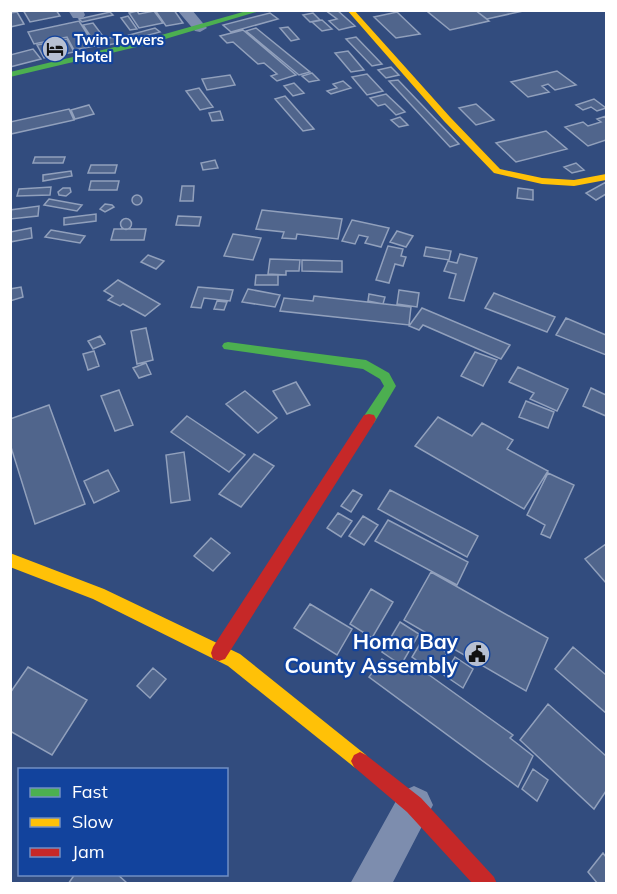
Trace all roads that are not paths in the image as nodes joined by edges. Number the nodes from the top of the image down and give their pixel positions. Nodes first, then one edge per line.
1 (184, 10) edge
2 (260, 10) edge
3 (350, 10) edge
4 (200, 28) junction
5 (10, 75) edge
6 (606, 177) edge
7 (228, 346) dead end
8 (10, 560) edge
9 (219, 653) junction
10 (414, 805) junction
11 (370, 884) edge
12 (487, 884) edge

1 - 4 street
2 - 4 street
3 - 6 street
4 - 5 street
7 - 9 street
8 - 9 street
9 - 10 street
10 - 11 street
10 - 12 street

